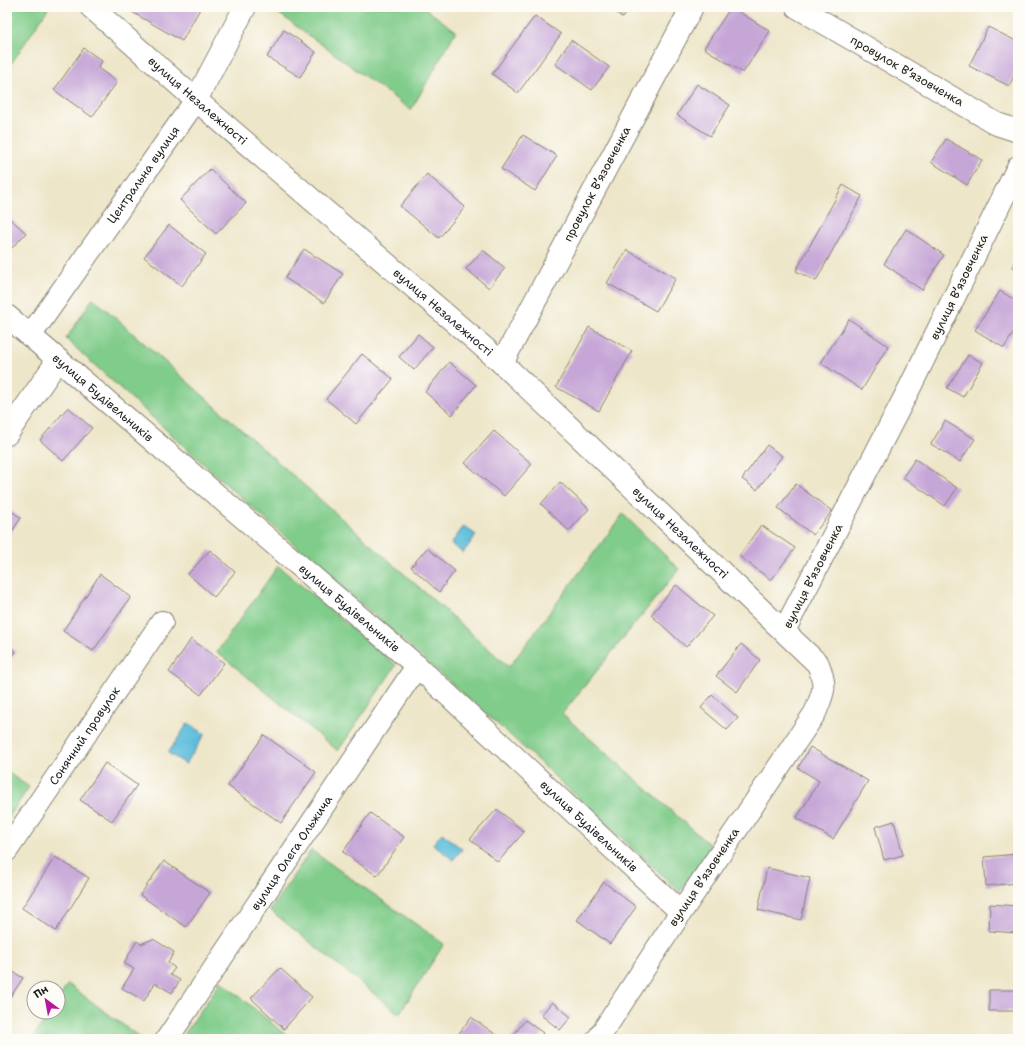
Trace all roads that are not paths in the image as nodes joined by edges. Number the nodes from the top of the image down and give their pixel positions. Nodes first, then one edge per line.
1 (91, 7) edge
2 (245, 7) edge
3 (692, 7) edge
4 (797, 7) edge
5 (196, 100) junction
6 (1018, 131) edge
7 (1018, 167) edge
8 (7, 316) edge
9 (30, 336) junction
10 (58, 360) junction
11 (502, 363) junction
12 (7, 434) edge
13 (162, 622) dead end
14 (784, 631) junction
15 (417, 666) junction
16 (7, 850) edge
17 (681, 912) junction
18 (167, 1039) edge
19 (598, 1039) edge

1 - 5 street, вулиця Незалежності
2 - 5 street, Центральна вулиця
3 - 11 street, провулок Вʼязовченка
4 - 6 street, провулок Вʼязовченка
5 - 9 street, Центральна вулиця
5 - 11 street, вулиця Незалежності
7 - 14 street, вулиця Вʼязовченка
8 - 9 street, вулиця Будівельників
9 - 10 street, вулиця Будівельників
10 - 12 street
10 - 15 street, вулиця Будівельників
11 - 14 street, вулиця Незалежності
13 - 16 street, Сонячний провулок
14 - 17 street, вулиця Вʼязовченка
15 - 17 street, вулиця Будівельників
15 - 18 street, вулиця Олега Ольжича
17 - 19 street, вулиця Вʼязовченка

